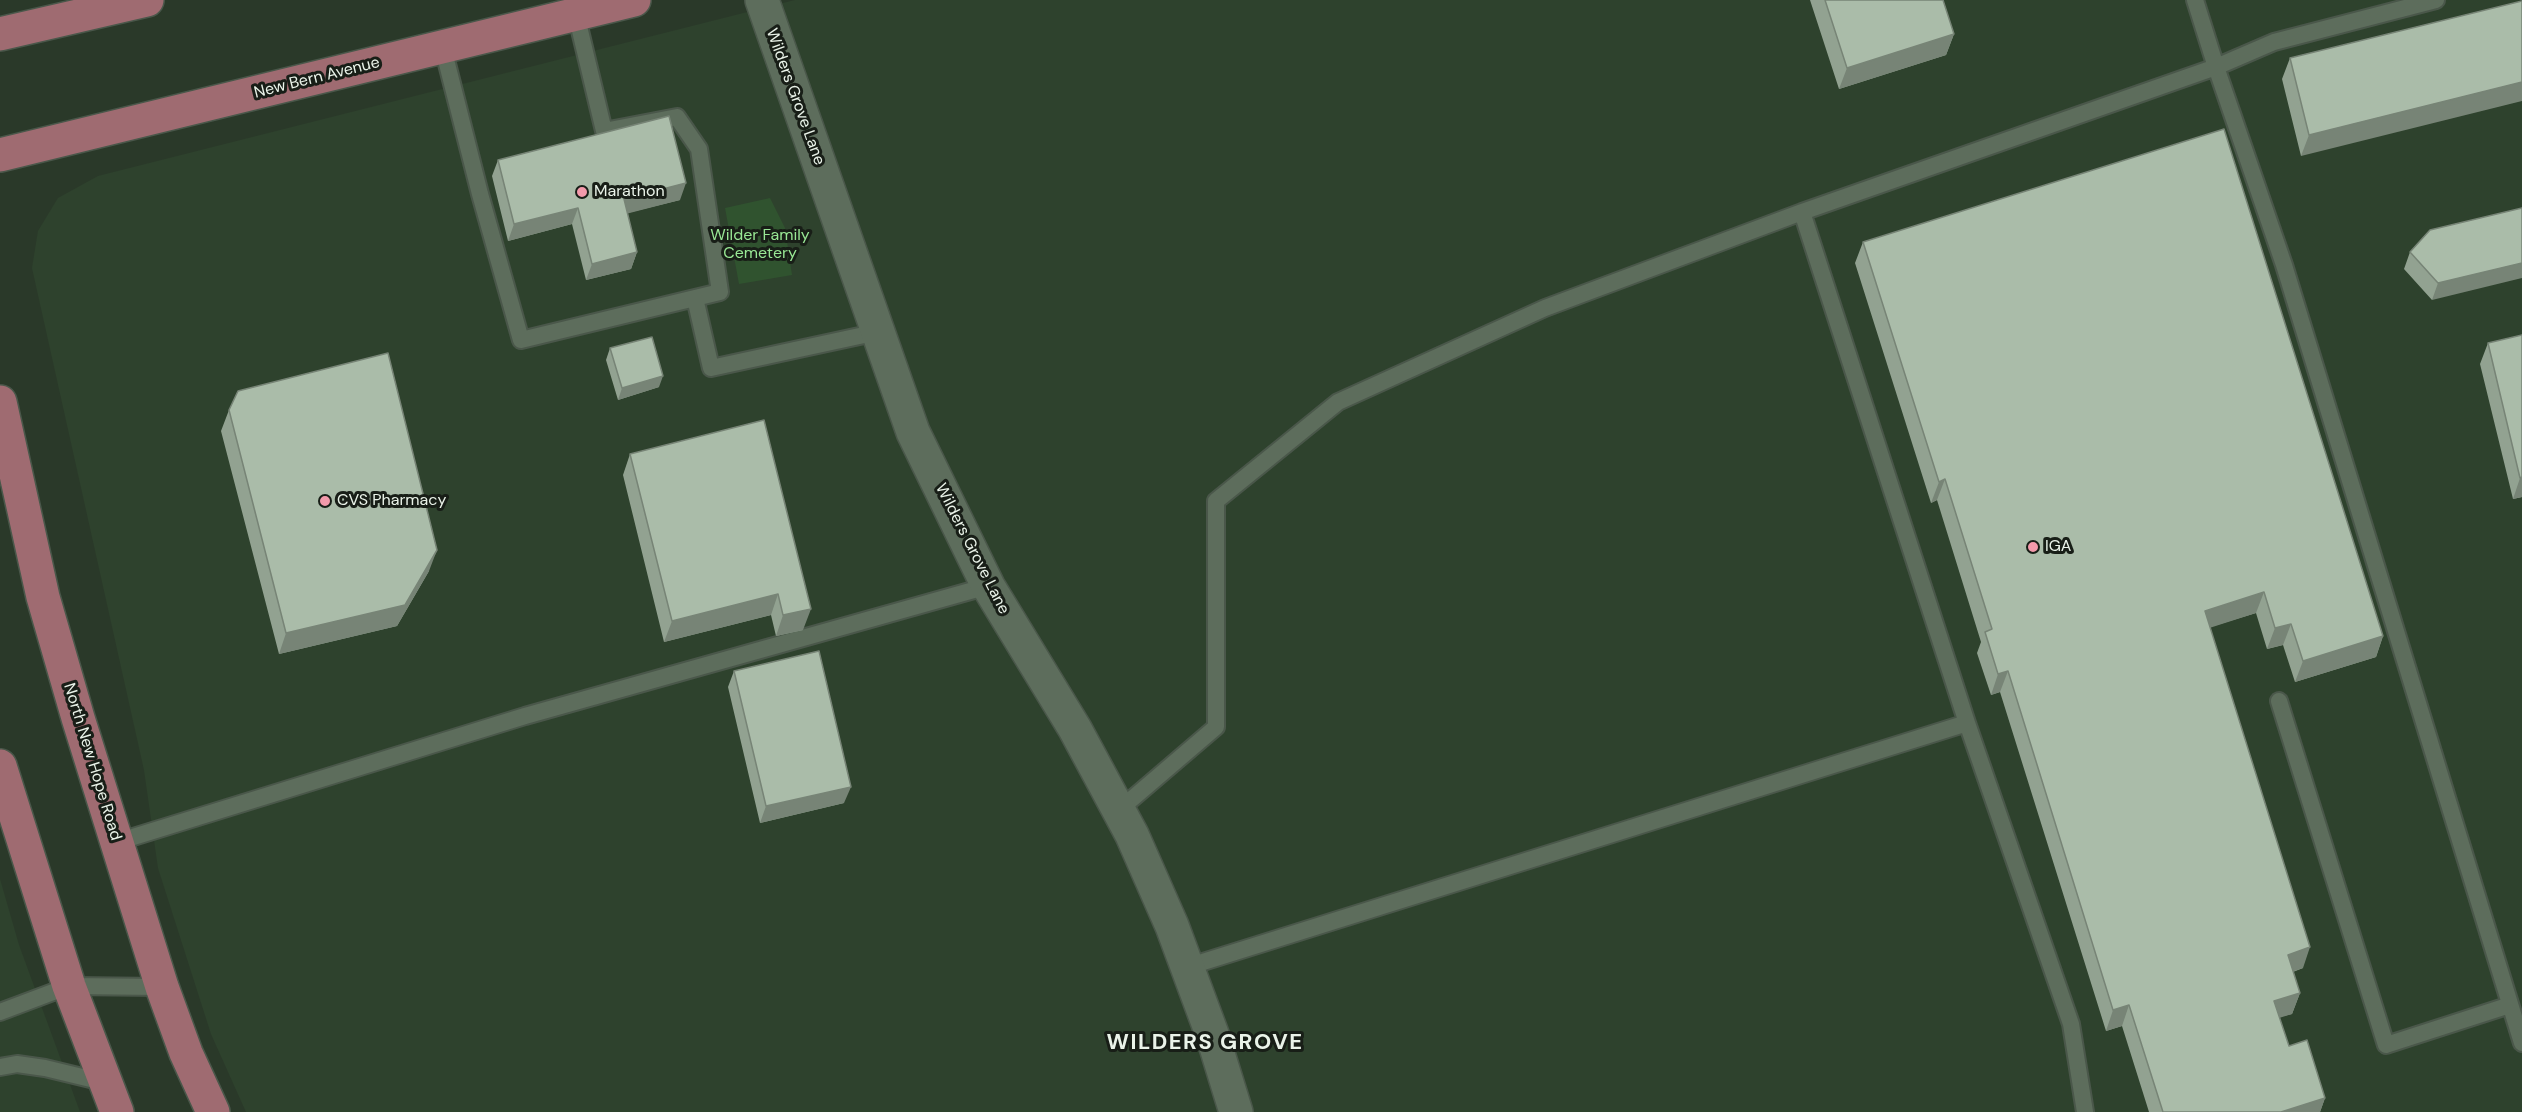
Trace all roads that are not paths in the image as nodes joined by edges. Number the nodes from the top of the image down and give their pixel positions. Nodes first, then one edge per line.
1 (147, 0) edge
2 (634, 0) edge
3 (762, 0) edge
4 (2195, 0) edge
5 (2436, 0) edge
6 (576, 14) junction
7 (0, 34) edge
8 (444, 48) junction
9 (2216, 68) junction
10 (0, 155) edge
11 (1802, 212) junction
12 (695, 298) junction
13 (878, 332) junction
14 (0, 402) edge
15 (988, 586) junction
16 (2279, 701) dead end
17 (1967, 723) junction
18 (0, 766) edge
19 (1119, 810) junction
20 (117, 842) junction
21 (1187, 967) junction
22 (69, 986) junction
23 (162, 987) junction
24 (2510, 1005) junction
25 (0, 1012) edge
26 (2522, 1043) edge
27 (0, 1067) edge
28 (103, 1082) junction
29 (117, 1112) edge
30 (213, 1112) edge
31 (1236, 1112) edge
32 (2085, 1112) edge

1 - 7 main road
2 - 6 main road, New Bern Avenue
3 - 13 street, Wilders Grove Lane
4 - 9 lane
5 - 9 lane
6 - 8 main road, New Bern Avenue
6 - 12 lane
8 - 10 main road, New Bern Avenue
8 - 12 lane
9 - 11 lane
9 - 24 lane
11 - 17 lane
11 - 19 lane
12 - 13 lane
13 - 15 street, Wilders Grove Lane
14 - 20 main road, North New Hope Road
15 - 19 street, Wilders Grove Lane
15 - 20 lane
16 - 24 lane
17 - 21 lane
17 - 32 lane
18 - 22 main road
19 - 21 street, Wilders Grove Lane
20 - 23 main road, North New Hope Road
21 - 31 street, Wilders Grove Lane
22 - 23 lane
22 - 25 lane
22 - 28 main road
23 - 30 main road, North New Hope Road
24 - 26 lane
27 - 28 lane
28 - 29 main road

